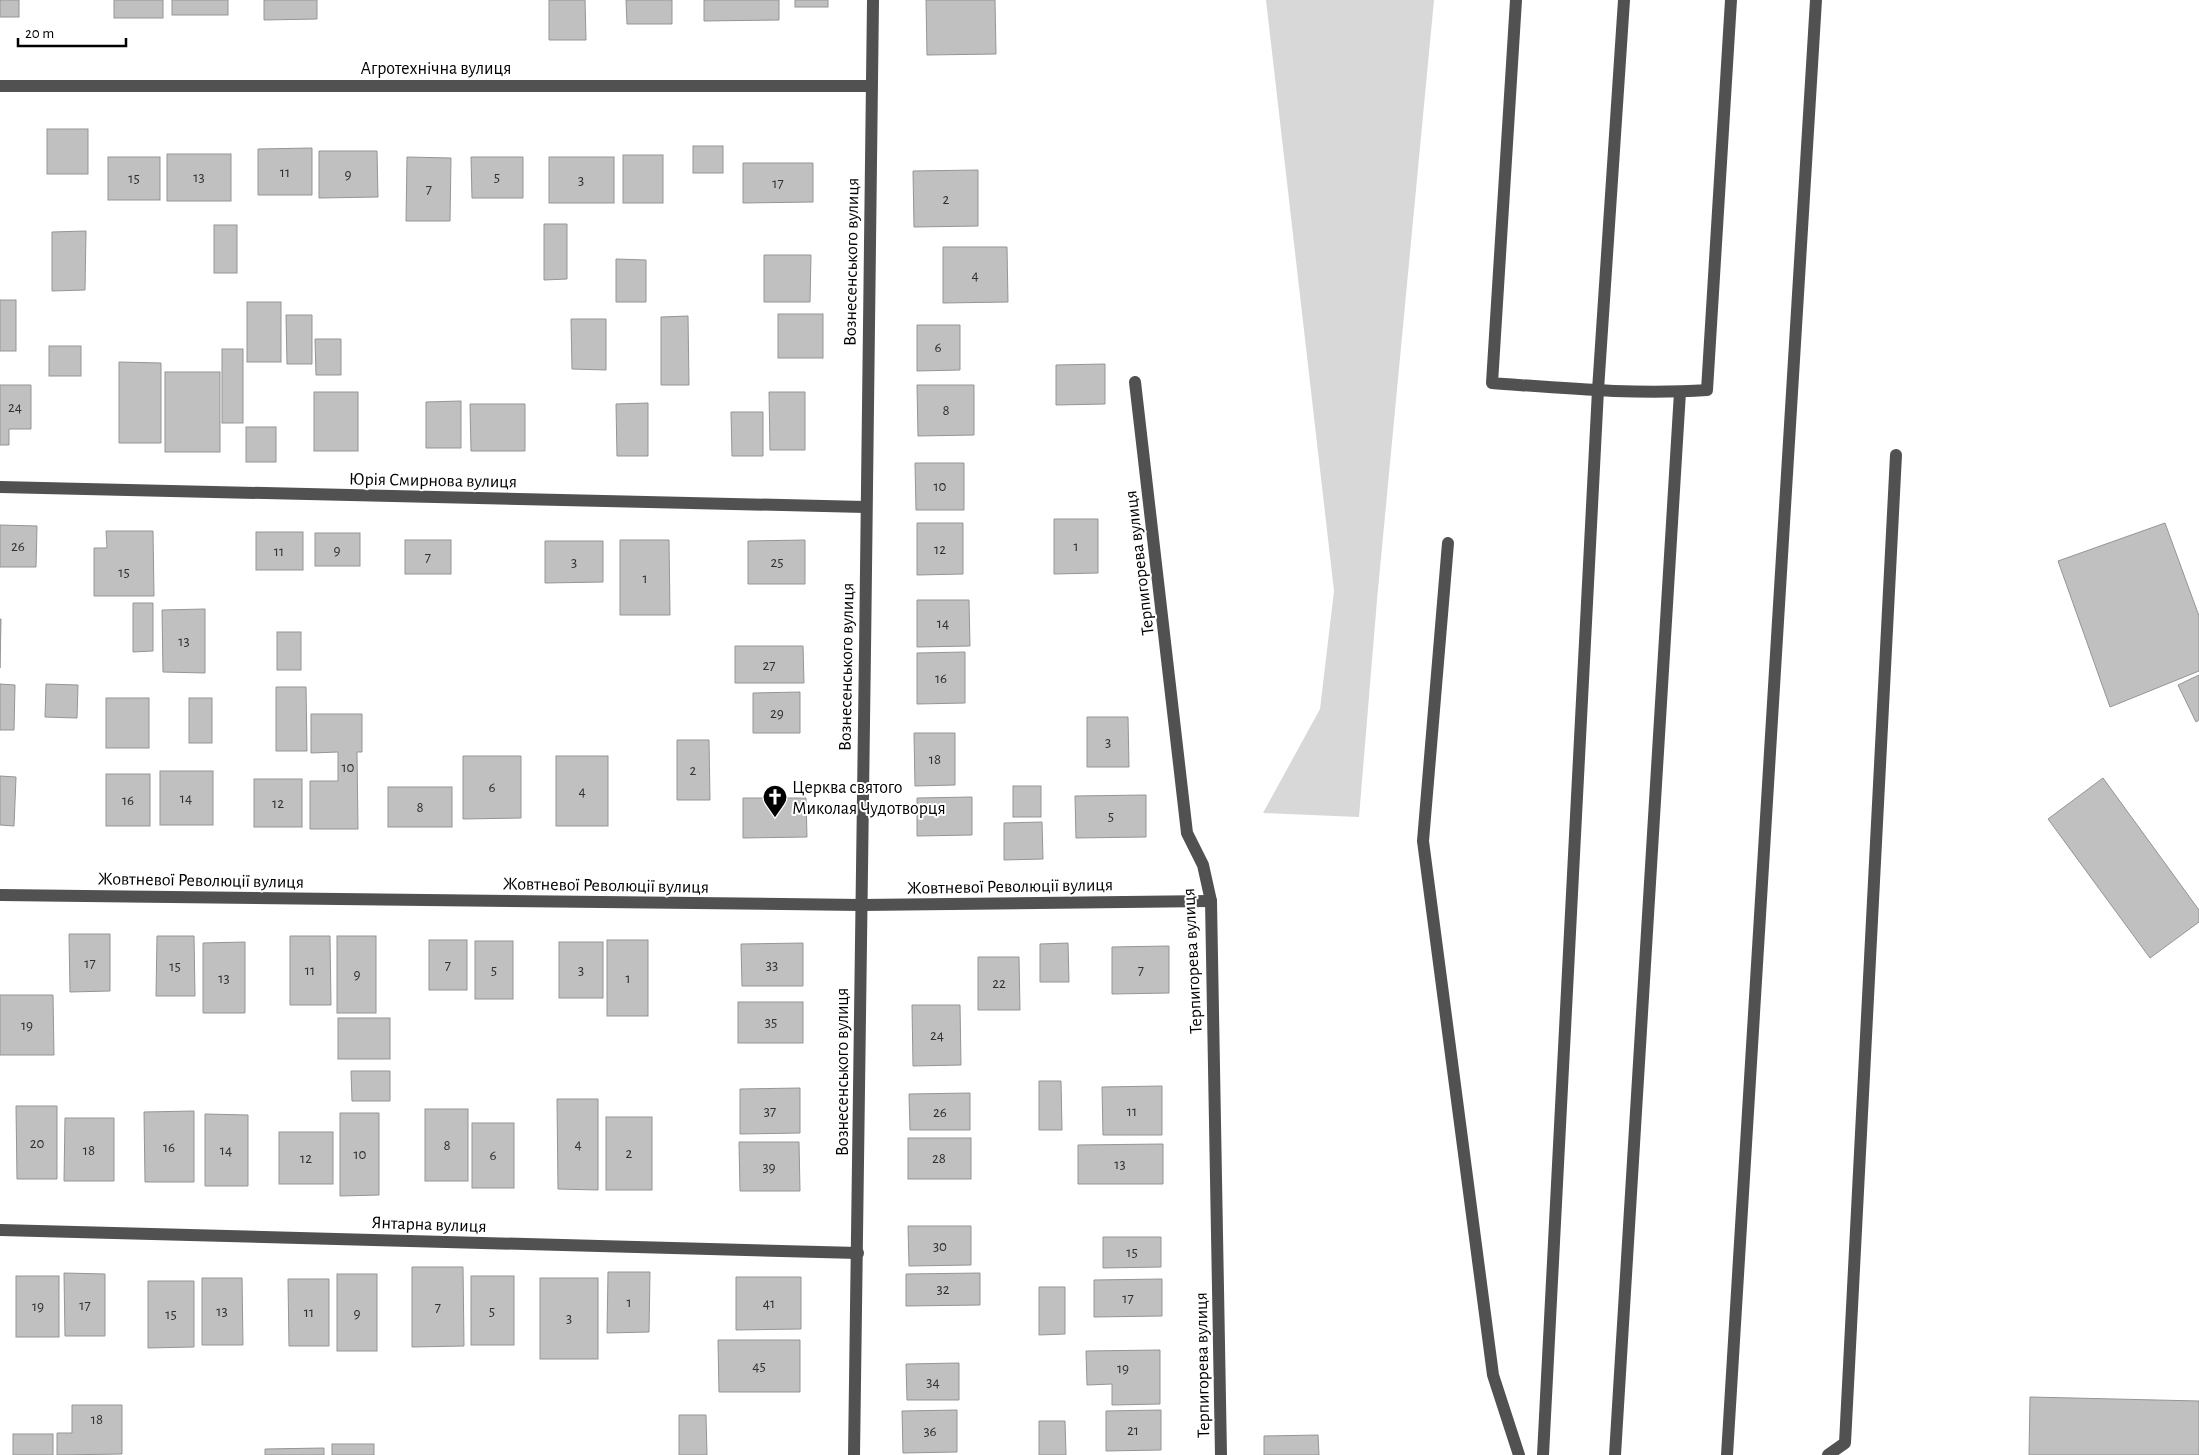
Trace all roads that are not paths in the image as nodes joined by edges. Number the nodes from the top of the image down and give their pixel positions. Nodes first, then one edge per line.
1 (872, 0) edge
2 (1516, 0) edge
3 (1624, 0) edge
4 (1731, 0) edge
5 (1816, 0) edge
6 (0, 86) edge
7 (871, 86) junction
8 (1136, 382) dead end
9 (1598, 390) junction
10 (1680, 392) junction
11 (1896, 455) dead end
12 (0, 487) edge
13 (865, 507) junction
14 (1448, 543) dead end
15 (0, 895) edge
16 (1211, 901) junction
17 (861, 905) junction
18 (0, 1230) edge
19 (858, 1253) junction
20 (854, 1455) edge
21 (1221, 1455) edge
22 (1519, 1455) edge
23 (1543, 1455) edge
24 (1615, 1455) edge
25 (1727, 1455) edge
26 (1828, 1455) edge

1 - 7 street, Вознесенського вулиця
2 - 9 street
3 - 9 street
4 - 10 street
5 - 25 street
6 - 7 street, Агротехнічна вулиця
7 - 13 street, Вознесенського вулиця
8 - 16 street, Терпигорева вулиця
9 - 10 street
9 - 23 street
10 - 24 street
11 - 26 street
12 - 13 street, Юрія Смирнова вулиця
13 - 17 street, Вознесенського вулиця
14 - 22 street
15 - 17 street, Жовтневої Революції вулиця
16 - 17 street, Жовтневої Революції вулиця
16 - 21 street, Терпигорева вулиця
17 - 19 street, Вознесенського вулиця
18 - 19 street, Янтарна вулиця
19 - 20 street, Вознесенського вулиця

